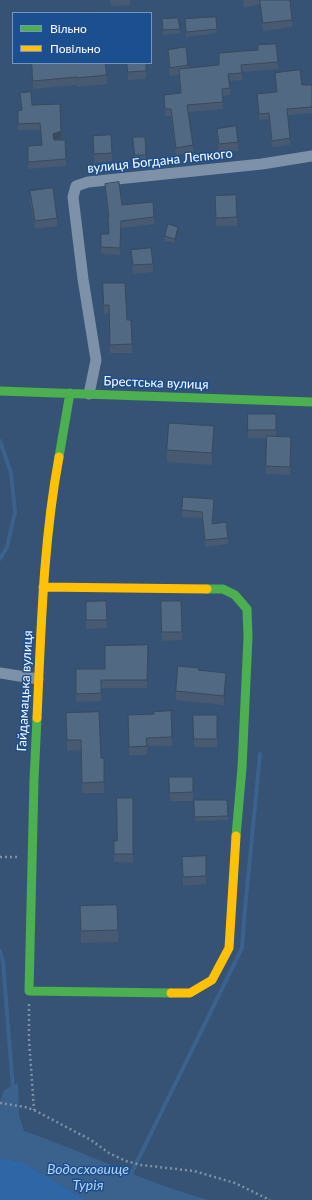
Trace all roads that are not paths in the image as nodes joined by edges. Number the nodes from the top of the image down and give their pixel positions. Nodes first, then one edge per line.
1 (312, 156) edge
2 (0, 391) edge
3 (70, 393) junction
4 (89, 394) junction
5 (312, 402) edge
6 (43, 587) junction
7 (0, 673) edge
8 (38, 679) junction

1 - 4 street, вулиця Богдана Лепкого
2 - 3 street, Брестська вулиця
3 - 4 street, Брестська вулиця
3 - 6 street, Гайдамацька вулиця
4 - 5 street, Брестська вулиця
6 - 8 street, Гайдамацька вулиця
6 - 8 street, Гайдамацька вулиця
7 - 8 street

